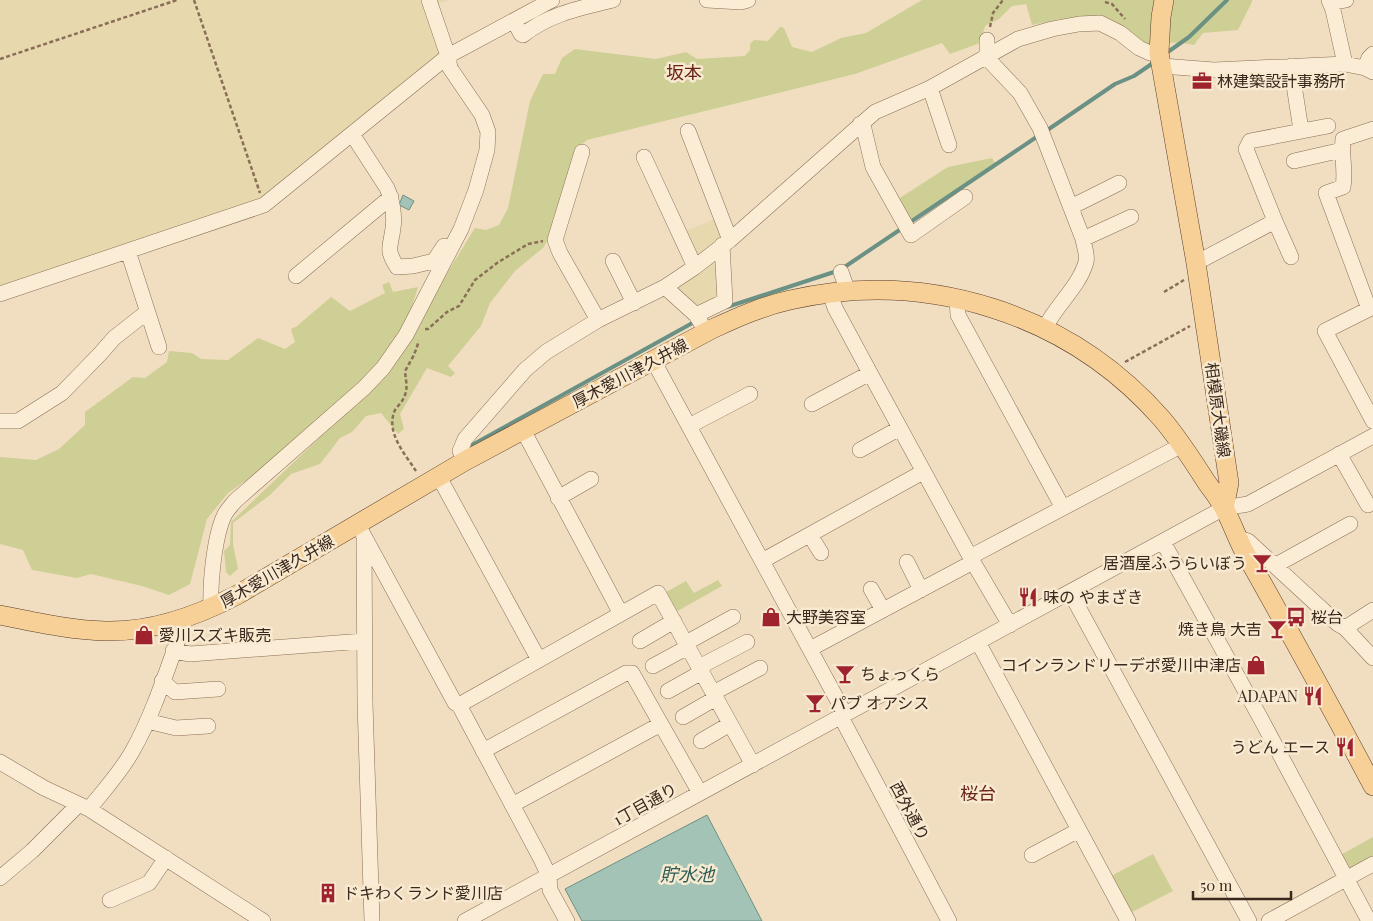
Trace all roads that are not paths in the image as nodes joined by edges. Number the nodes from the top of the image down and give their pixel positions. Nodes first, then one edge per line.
1 (429, 0) edge
2 (552, 0) edge
3 (613, 0) edge
4 (707, 0) edge
5 (748, 0) edge
6 (1164, 0) edge
7 (1346, 0) edge
8 (1330, 2) edge
9 (514, 21) junction
10 (987, 40) road end
11 (1373, 54) edge
12 (448, 56) junction
13 (987, 58) junction
14 (1161, 59) junction
15 (1345, 64) junction
16 (1291, 66) junction
17 (1369, 70) edge
18 (930, 88) junction
19 (860, 124) junction
20 (1328, 126) dead end
21 (1373, 129) edge
22 (1301, 130) junction
23 (688, 131) dead end
24 (352, 134) junction
25 (949, 145) dead end
26 (1342, 150) junction
27 (582, 152) dead end
28 (1294, 161) dead end
29 (645, 165) dead end
30 (1118, 183) dead end
31 (391, 197) junction
32 (961, 203) dead end
33 (1071, 207) junction
34 (1131, 217) dead end
35 (1274, 221) junction
36 (461, 229) junction
37 (1083, 239) junction
38 (726, 243) junction
39 (128, 251) junction
40 (1291, 257) dead end
41 (613, 260) dead end
42 (695, 267) junction
43 (1196, 268) junction
44 (841, 272) dead end
45 (296, 276) dead end
46 (665, 287) junction
47 (839, 292) junction
48 (0, 294) edge
49 (957, 298) junction
50 (634, 303) junction
51 (148, 312) junction
52 (598, 320) junction
53 (701, 322) junction
54 (1045, 328) junction
55 (159, 347) dead end
56 (653, 360) junction
57 (870, 373) junction
58 (750, 394) dead end
59 (812, 404) dead end
60 (0, 421) edge
61 (1373, 421) edge
62 (689, 426) junction
63 (900, 428) junction
64 (523, 430) junction
65 (1373, 436) edge
66 (1182, 444) junction
67 (860, 450) dead end
68 (1339, 454) junction
69 (465, 461) junction
70 (924, 472) junction
71 (591, 479) dead end
72 (432, 481) junction
73 (558, 498) junction
74 (1368, 505) dead end
75 (1063, 508) junction
76 (1224, 508) junction
77 (1350, 524) dead end
78 (361, 531) junction
79 (810, 534) junction
80 (1236, 537) junction
81 (1162, 542) junction
82 (820, 554) dead end
83 (972, 560) junction
84 (762, 561) junction
85 (907, 562) dead end
86 (1276, 565) junction
87 (871, 589) dead end
88 (921, 590) junction
89 (1070, 592) junction
90 (211, 608) junction
91 (883, 610) junction
92 (1373, 610) edge
93 (621, 614) junction
94 (0, 615) edge
95 (733, 617) dead end
96 (186, 618) junction
97 (674, 621) junction
98 (1010, 625) junction
99 (1345, 628) junction
100 (364, 641) junction
101 (640, 641) dead end
102 (747, 642) dead end
103 (978, 642) junction
104 (687, 645) junction
105 (810, 649) junction
106 (173, 651) junction
107 (1373, 658) edge
108 (539, 660) junction
109 (653, 666) dead end
110 (760, 668) dead end
111 (700, 670) junction
112 (162, 681) junction
113 (218, 689) dead end
114 (668, 691) dead end
115 (715, 696) junction
116 (459, 705) junction
117 (843, 716) junction
118 (683, 717) dead end
119 (147, 720) junction
120 (661, 724) junction
121 (730, 724) junction
122 (208, 726) dead end
123 (701, 741) dead end
124 (483, 751) junction
125 (753, 764) junction
126 (4, 770) edge
127 (1373, 786) edge
128 (700, 794) junction
129 (512, 805) junction
130 (83, 807) junction
131 (1079, 830) junction
132 (1032, 855) dead end
133 (166, 858) junction
134 (1373, 864) edge
135 (549, 876) junction
136 (0, 878) edge
137 (1346, 879) junction
138 (110, 900) dead end
139 (264, 921) edge
140 (372, 921) edge
141 (465, 921) edge
142 (567, 921) edge
143 (949, 921) edge
144 (1128, 921) edge
145 (1249, 921) edge
146 (1269, 921) edge
147 (1369, 921) edge

1 - 12 street
2 - 9 street
3 - 9 street
4 - 5 street
6 - 14 main road, 相模原大磯線
7 - 8 street
8 - 15 street
9 - 12 street
10 - 13 street
11 - 17 street
12 - 24 street
12 - 36 street
13 - 14 street
13 - 18 street
13 - 33 street
14 - 16 street
14 - 43 main road, 相模原大磯線
15 - 16 street
15 - 17 street
16 - 22 street
18 - 19 street
18 - 25 street
19 - 32 street
19 - 38 street
20 - 22 street
21 - 26 street
22 - 35 street
23 - 38 street
24 - 31 street
24 - 39 street
26 - 28 street
26 - 61 street
27 - 52 street
29 - 42 street
30 - 33 street
31 - 36 street
31 - 45 street
33 - 37 street
34 - 37 street
35 - 40 street
35 - 43 street
36 - 90 street
37 - 54 street
38 - 42 street
38 - 53 street
39 - 48 street
39 - 51 street
41 - 50 street
42 - 46 street
43 - 76 main road, 相模原大磯線
44 - 47 street
46 - 50 street
46 - 53 street
47 - 49 main road, 厚木愛川津久井線
47 - 53 main road, 厚木愛川津久井線
47 - 57 street
49 - 54 main road, 厚木愛川津久井線
49 - 75 street
50 - 52 street
51 - 55 street
51 - 60 street
52 - 69 street
53 - 56 main road, 厚木愛川津久井線
54 - 66 main road, 厚木愛川津久井線
56 - 62 street, 西外通り
56 - 64 main road, 厚木愛川津久井線
57 - 59 street
57 - 63 street
58 - 62 street
62 - 84 street, 西外通り
63 - 67 street
63 - 70 street
64 - 69 main road, 厚木愛川津久井線
64 - 73 street
65 - 68 street, 1丁目通り
66 - 75 street
66 - 76 main road, 厚木愛川津久井線
68 - 74 street
68 - 76 street, 1丁目通り
69 - 72 main road, 厚木愛川津久井線
70 - 79 street
70 - 83 street
71 - 73 street
72 - 78 main road, 厚木愛川津久井線
72 - 108 street
73 - 93 street
75 - 83 street
76 - 80 main road
76 - 81 street, 1丁目通り
77 - 86 street
78 - 90 main road, 厚木愛川津久井線
78 - 100 street
78 - 116 street
79 - 82 street
79 - 84 street
80 - 86 street
80 - 127 main road
81 - 89 street, 1丁目通り
81 - 137 street
83 - 88 street
83 - 98 street
84 - 105 street, 西外通り
85 - 88 street
86 - 99 street
87 - 91 street
88 - 91 street
89 - 98 street, 1丁目通り
89 - 145 street
90 - 96 main road, 厚木愛川津久井線
91 - 105 street
92 - 99 street
93 - 97 street
93 - 108 street
94 - 96 main road, 厚木愛川津久井線
95 - 104 street
96 - 106 street
97 - 101 street
97 - 104 street
98 - 103 street, 1丁目通り
99 - 107 street
100 - 106 street
100 - 140 street
102 - 111 street
103 - 117 street, 1丁目通り
103 - 131 street
104 - 109 street
104 - 111 street
105 - 117 street, 西外通り
106 - 112 street
108 - 116 street
110 - 115 street
111 - 114 street
111 - 115 street
112 - 113 street
112 - 119 street
115 - 118 street
115 - 121 street
116 - 124 street
117 - 125 street, 1丁目通り
117 - 143 street, 西外通り
119 - 122 street
119 - 130 street
120 - 124 street
120 - 128 street
120 - 129 street
121 - 123 street
121 - 125 street
124 - 129 street
125 - 128 street, 1丁目通り
126 - 130 street
128 - 135 street, 1丁目通り
129 - 135 street
130 - 133 street
130 - 136 street
131 - 132 street
131 - 144 street
133 - 138 street
133 - 139 street
134 - 137 street
135 - 141 street, 1丁目通り
135 - 142 street
137 - 146 street
137 - 147 street

